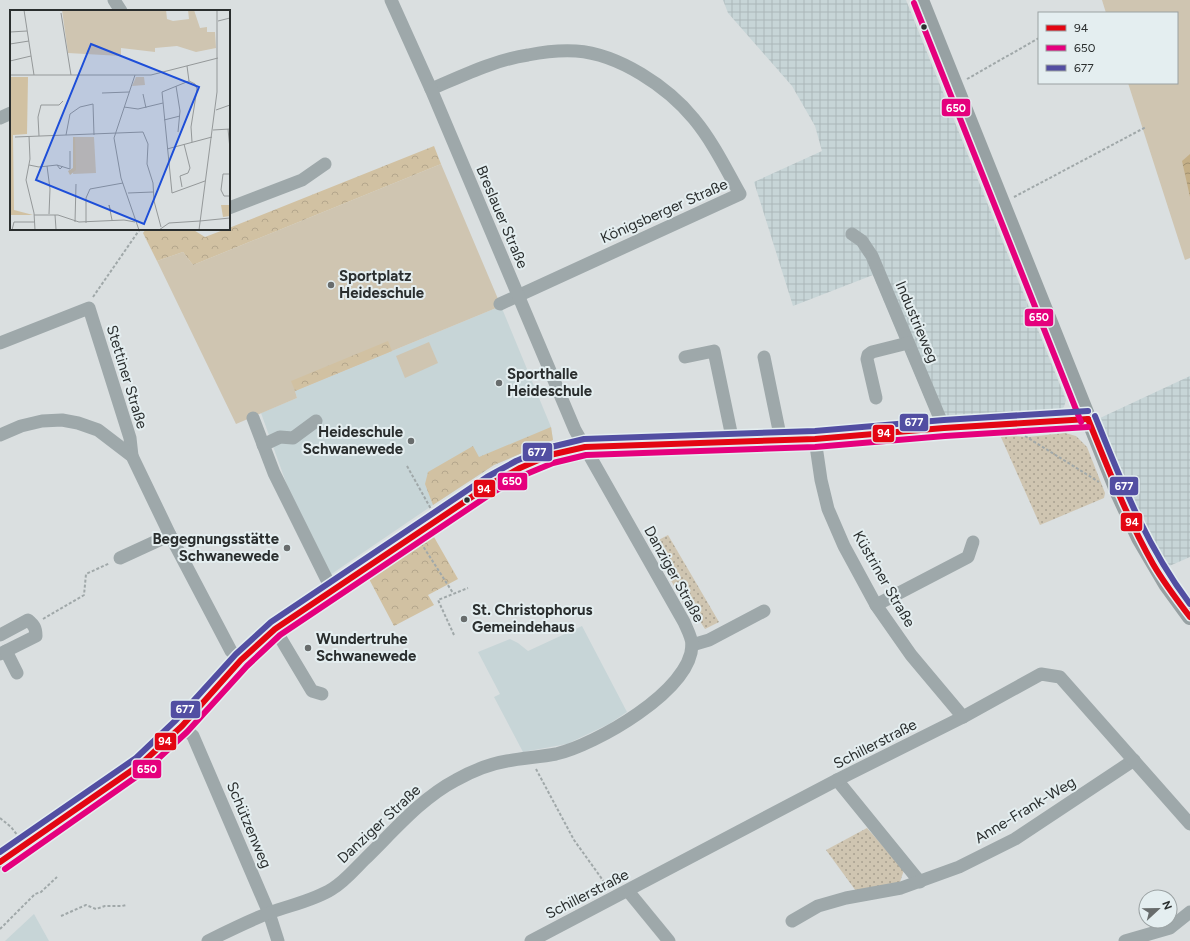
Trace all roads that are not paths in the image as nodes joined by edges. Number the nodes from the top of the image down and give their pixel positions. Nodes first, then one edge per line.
1 (114, 0) edge
2 (391, 0) edge
3 (921, 0) edge
4 (120, 10) edge
5 (431, 89) junction
6 (10, 113) edge
7 (0, 118) edge
8 (325, 164) dead end
9 (230, 208) edge
10 (852, 234) dead end
11 (518, 295) junction
12 (500, 304) dead end
13 (0, 343) edge
14 (908, 343) junction
15 (685, 357) dead end
16 (764, 357) dead end
17 (876, 398) dead end
18 (252, 418) dead end
19 (1088, 419) junction
20 (316, 421) dead end
21 (944, 428) junction
22 (0, 435) edge
23 (815, 439) junction
24 (781, 440) junction
25 (733, 442) junction
26 (263, 445) junction
27 (585, 447) junction
28 (132, 456) junction
29 (170, 535) junction
30 (973, 542) dead end
31 (120, 558) road end
32 (332, 590) junction
33 (876, 605) junction
34 (764, 611) dead end
35 (1190, 617) edge
36 (275, 629) junction
37 (0, 635) edge
38 (692, 645) junction
39 (3, 652) edge
40 (241, 660) junction
41 (17, 673) dead end
42 (322, 694) dead end
43 (963, 717) junction
44 (182, 726) junction
45 (1134, 760) junction
46 (837, 780) junction
47 (1190, 824) edge
48 (0, 862) edge
49 (920, 882) junction
50 (628, 891) junction
51 (1190, 912) edge
52 (269, 913) junction
53 (792, 921) dead end
54 (208, 941) edge
55 (278, 941) edge
56 (531, 941) edge
57 (669, 941) edge
58 (1125, 941) edge

1 - 4 street
2 - 5 street, Breslauer Straße
3 - 19 main road
5 - 11 street, Breslauer Straße
5 - 11 street, Königsberger Straße
6 - 7 street
8 - 9 street
10 - 14 street, Industrieweg
11 - 12 street
11 - 27 street, Breslauer Straße
13 - 28 street, Stettiner Straße
14 - 17 street
14 - 21 street, Industrieweg
15 - 25 street
16 - 24 street
18 - 26 street
19 - 21 street
19 - 35 main road
20 - 26 street
21 - 23 street
22 - 28 street, Stettiner Straße
23 - 24 street
23 - 33 street, Küstriner Straße
24 - 25 street
25 - 27 street
26 - 32 street
27 - 32 street
27 - 38 street, Danziger Straße
28 - 29 street, Stettiner Straße
29 - 31 street
29 - 40 street, Stettiner Straße
30 - 33 street
32 - 36 street
33 - 43 street, Küstriner Straße
34 - 38 street
36 - 40 street
36 - 42 street
37 - 39 street
38 - 52 street, Danziger Straße
39 - 41 street
40 - 44 street
43 - 45 street, Schillerstraße
43 - 46 street, Schillerstraße
44 - 48 street
44 - 52 street, Schützenweg
45 - 47 street, Schillerstraße
45 - 49 street, Anne-Frank-Weg
46 - 49 street
46 - 50 street, Schillerstraße
49 - 53 street, Anne-Frank-Weg
50 - 56 street, Schillerstraße
50 - 57 street
51 - 58 street
52 - 54 street, Danziger Straße
52 - 55 street, Schützenweg

